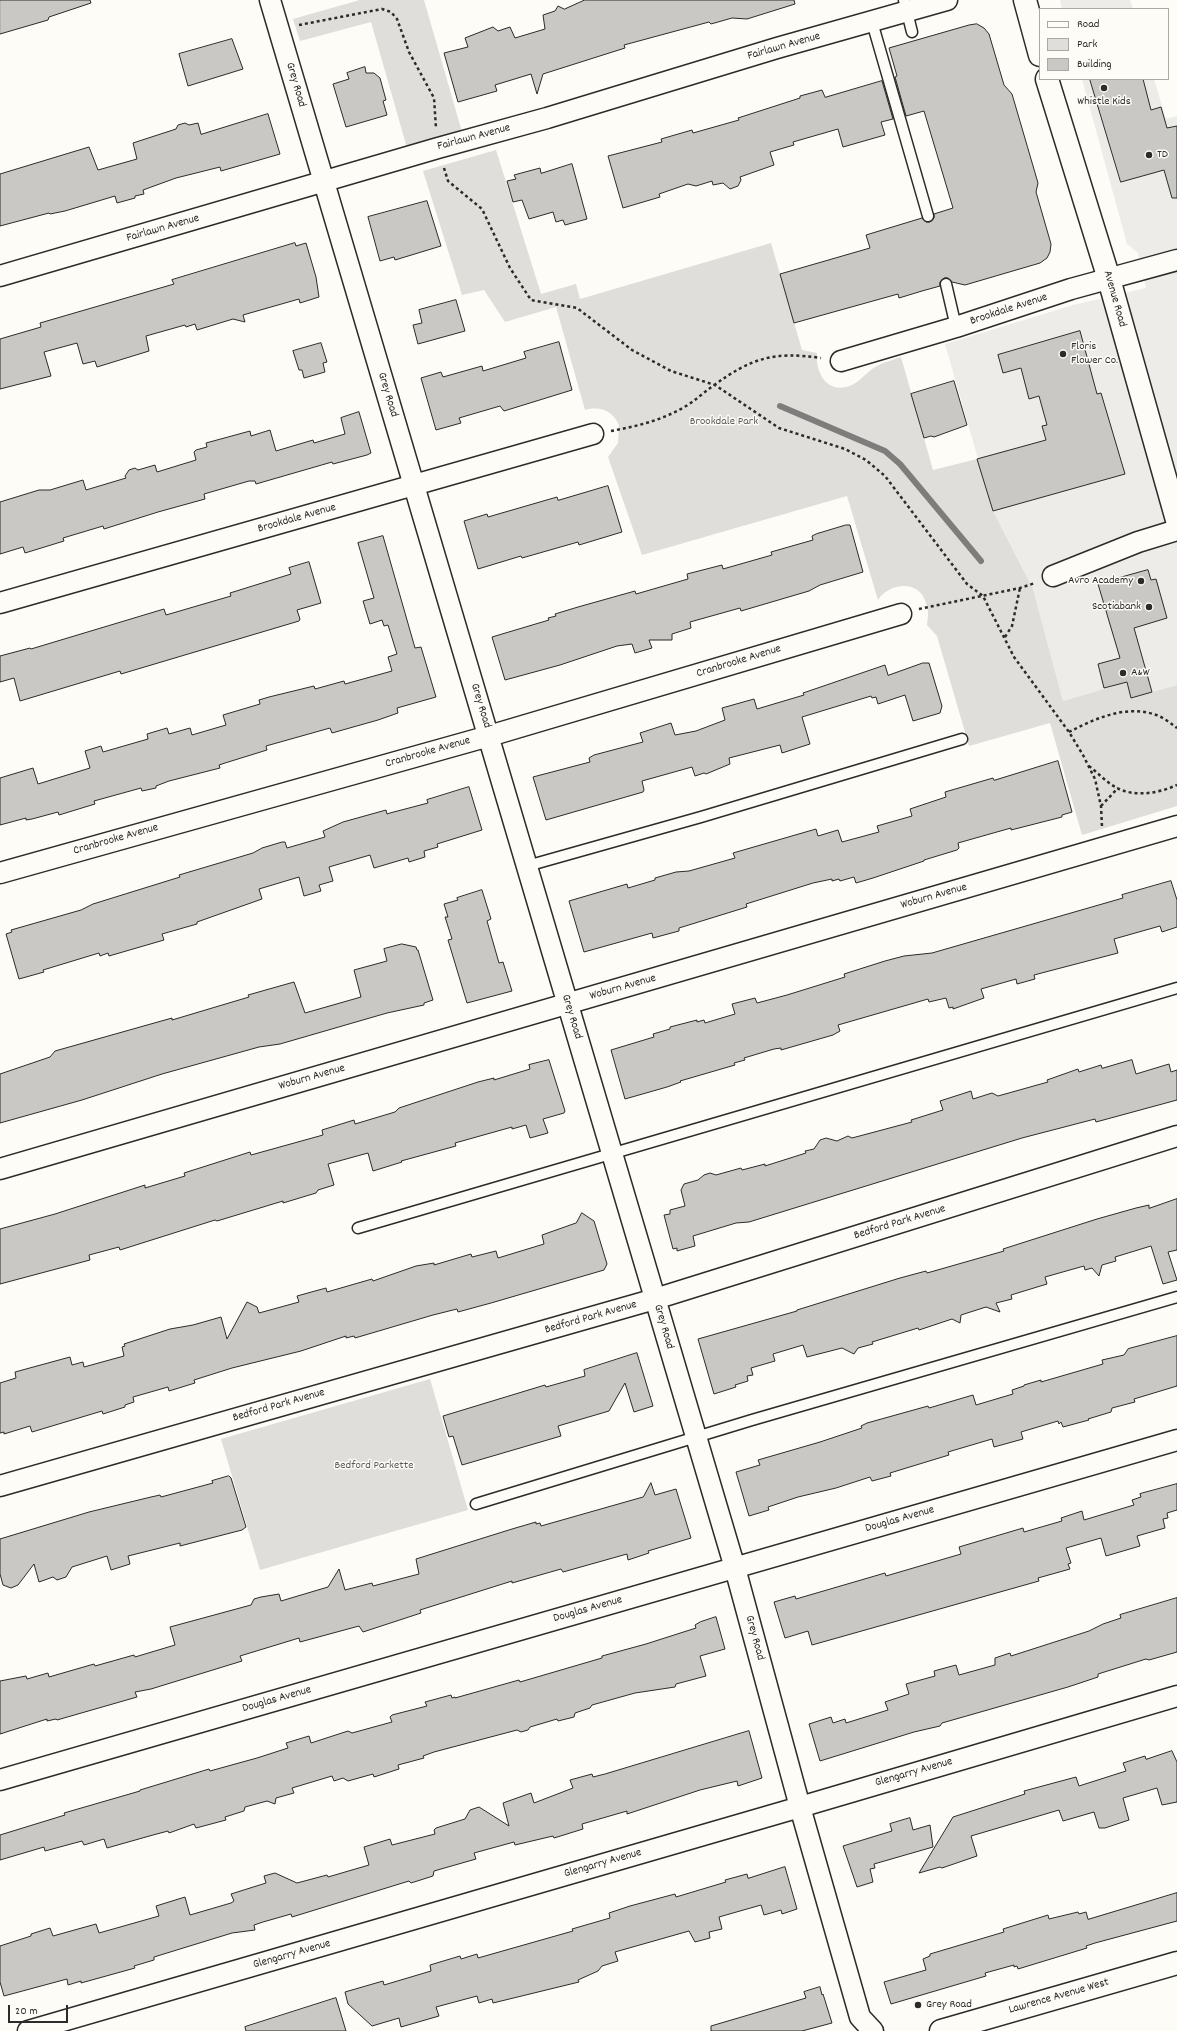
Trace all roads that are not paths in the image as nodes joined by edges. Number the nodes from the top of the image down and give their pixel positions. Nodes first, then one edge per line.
1 (270, 0) edge
2 (947, 0) edge
3 (1025, 0) edge
4 (905, 6) edge
5 (872, 22) junction
6 (912, 32) dead end
7 (1039, 51) edge
8 (1047, 80) edge
9 (323, 183) junction
10 (928, 216) dead end
11 (1177, 260) edge
12 (0, 276) edge
13 (1109, 279) junction
14 (946, 284) dead end
15 (956, 327) junction
16 (841, 361) road end
17 (593, 434) road end
18 (415, 486) junction
19 (1177, 520) edge
20 (1177, 530) edge
21 (1053, 576) road end
22 (0, 603) edge
23 (901, 614) road end
24 (489, 736) junction
25 (962, 739) dead end
26 (1177, 826) edge
27 (527, 866) junction
28 (0, 873) edge
29 (1177, 988) edge
30 (567, 1004) junction
31 (1177, 1136) edge
32 (612, 1154) junction
33 (0, 1169) edge
34 (358, 1228) dead end
35 (1177, 1297) edge
36 (655, 1299) junction
37 (695, 1437) junction
38 (1177, 1440) edge
39 (0, 1486) edge
40 (476, 1504) dead end
41 (735, 1568) junction
42 (1177, 1696) edge
43 (0, 1780) edge
44 (800, 1807) junction
45 (1177, 1963) edge
46 (28, 2031) edge
47 (873, 2031) edge
48 (941, 2031) edge

1 - 9 street, Grey Road
2 - 4 street, Fairlawn Avenue
3 - 7 main road
4 - 5 street, Fairlawn Avenue
4 - 6 lane
5 - 9 street, Fairlawn Avenue
5 - 10 lane
8 - 13 main road, Avenue Road
9 - 12 street, Fairlawn Avenue
9 - 18 street, Grey Road
11 - 13 street, Brookdale Avenue
13 - 15 street, Brookdale Avenue
13 - 19 main road, Avenue Road
14 - 15 lane
15 - 16 street, Brookdale Avenue
17 - 18 street, Brookdale Avenue
18 - 22 street, Brookdale Avenue
18 - 24 street, Grey Road
20 - 21 street
23 - 24 street, Cranbrooke Avenue
24 - 27 street, Grey Road
24 - 28 street, Cranbrooke Avenue
25 - 27 lane
26 - 30 street, Woburn Avenue
27 - 30 street, Grey Road
29 - 32 lane
30 - 32 street, Grey Road
30 - 33 street, Woburn Avenue
31 - 36 street, Bedford Park Avenue
32 - 34 lane
32 - 36 street, Grey Road
35 - 37 lane
36 - 37 street, Grey Road
36 - 39 street, Bedford Park Avenue
37 - 40 lane
37 - 41 street, Grey Road
38 - 41 street, Douglas Avenue
41 - 43 street, Douglas Avenue
41 - 44 street, Grey Road
42 - 44 street, Glengarry Avenue
44 - 46 street, Glengarry Avenue
44 - 47 street, Grey Road
45 - 48 main road, Lawrence Avenue West

